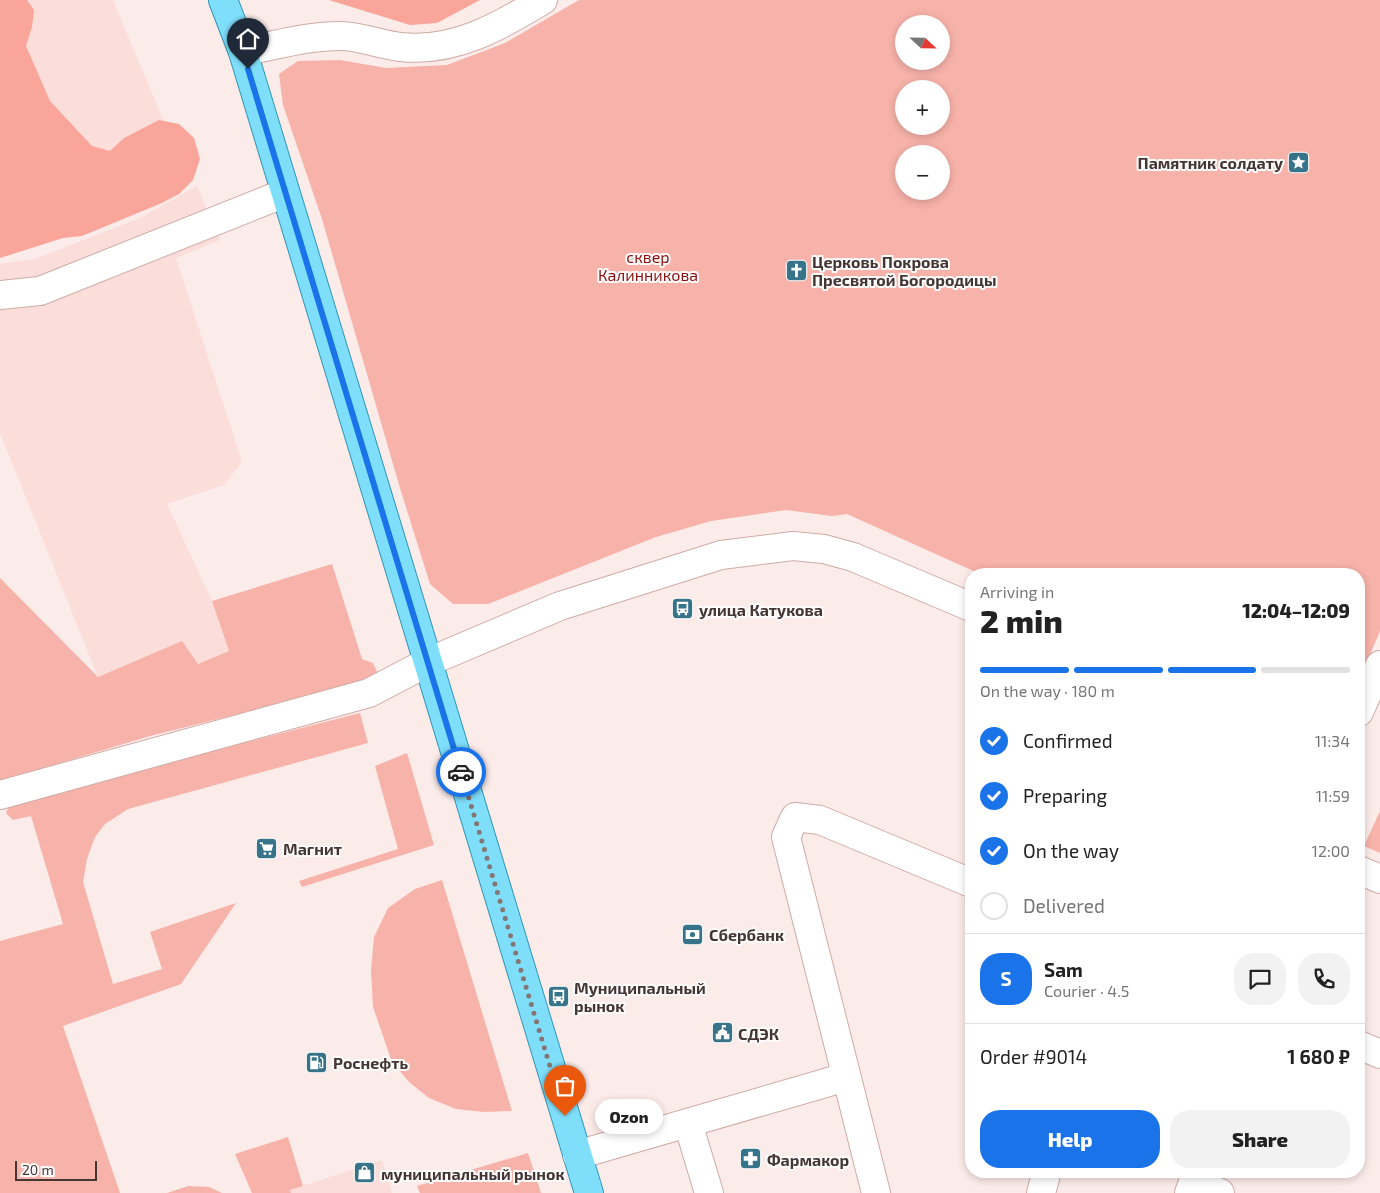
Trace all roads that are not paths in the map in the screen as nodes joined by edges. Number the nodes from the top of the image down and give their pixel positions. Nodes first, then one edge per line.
1 (224, 0) edge
2 (544, 0) edge
3 (242, 52) junction
4 (285, 193) junction
5 (0, 295) edge
6 (965, 604) edge
7 (428, 662) junction
8 (1380, 665) edge
9 (1365, 699) edge
10 (0, 795) edge
11 (1365, 873) edge
12 (1380, 879) edge
13 (965, 880) edge
14 (1365, 1048) edge
15 (1380, 1054) edge
16 (846, 1077) junction
17 (688, 1123) junction
18 (577, 1155) junction
19 (1045, 1178) edge
20 (589, 1193) edge
21 (709, 1193) edge
22 (876, 1193) edge
23 (1042, 1193) edge
24 (1189, 1193) edge
25 (1220, 1193) edge

1 - 3 main road
2 - 3 street
3 - 4 main road
4 - 5 street
4 - 7 main road
6 - 7 street
7 - 10 street
7 - 18 main road
8 - 9 street
11 - 12 street
13 - 16 street
14 - 15 street
16 - 17 street
16 - 22 street
17 - 18 street
17 - 21 street
18 - 20 main road
19 - 23 street
24 - 25 street

